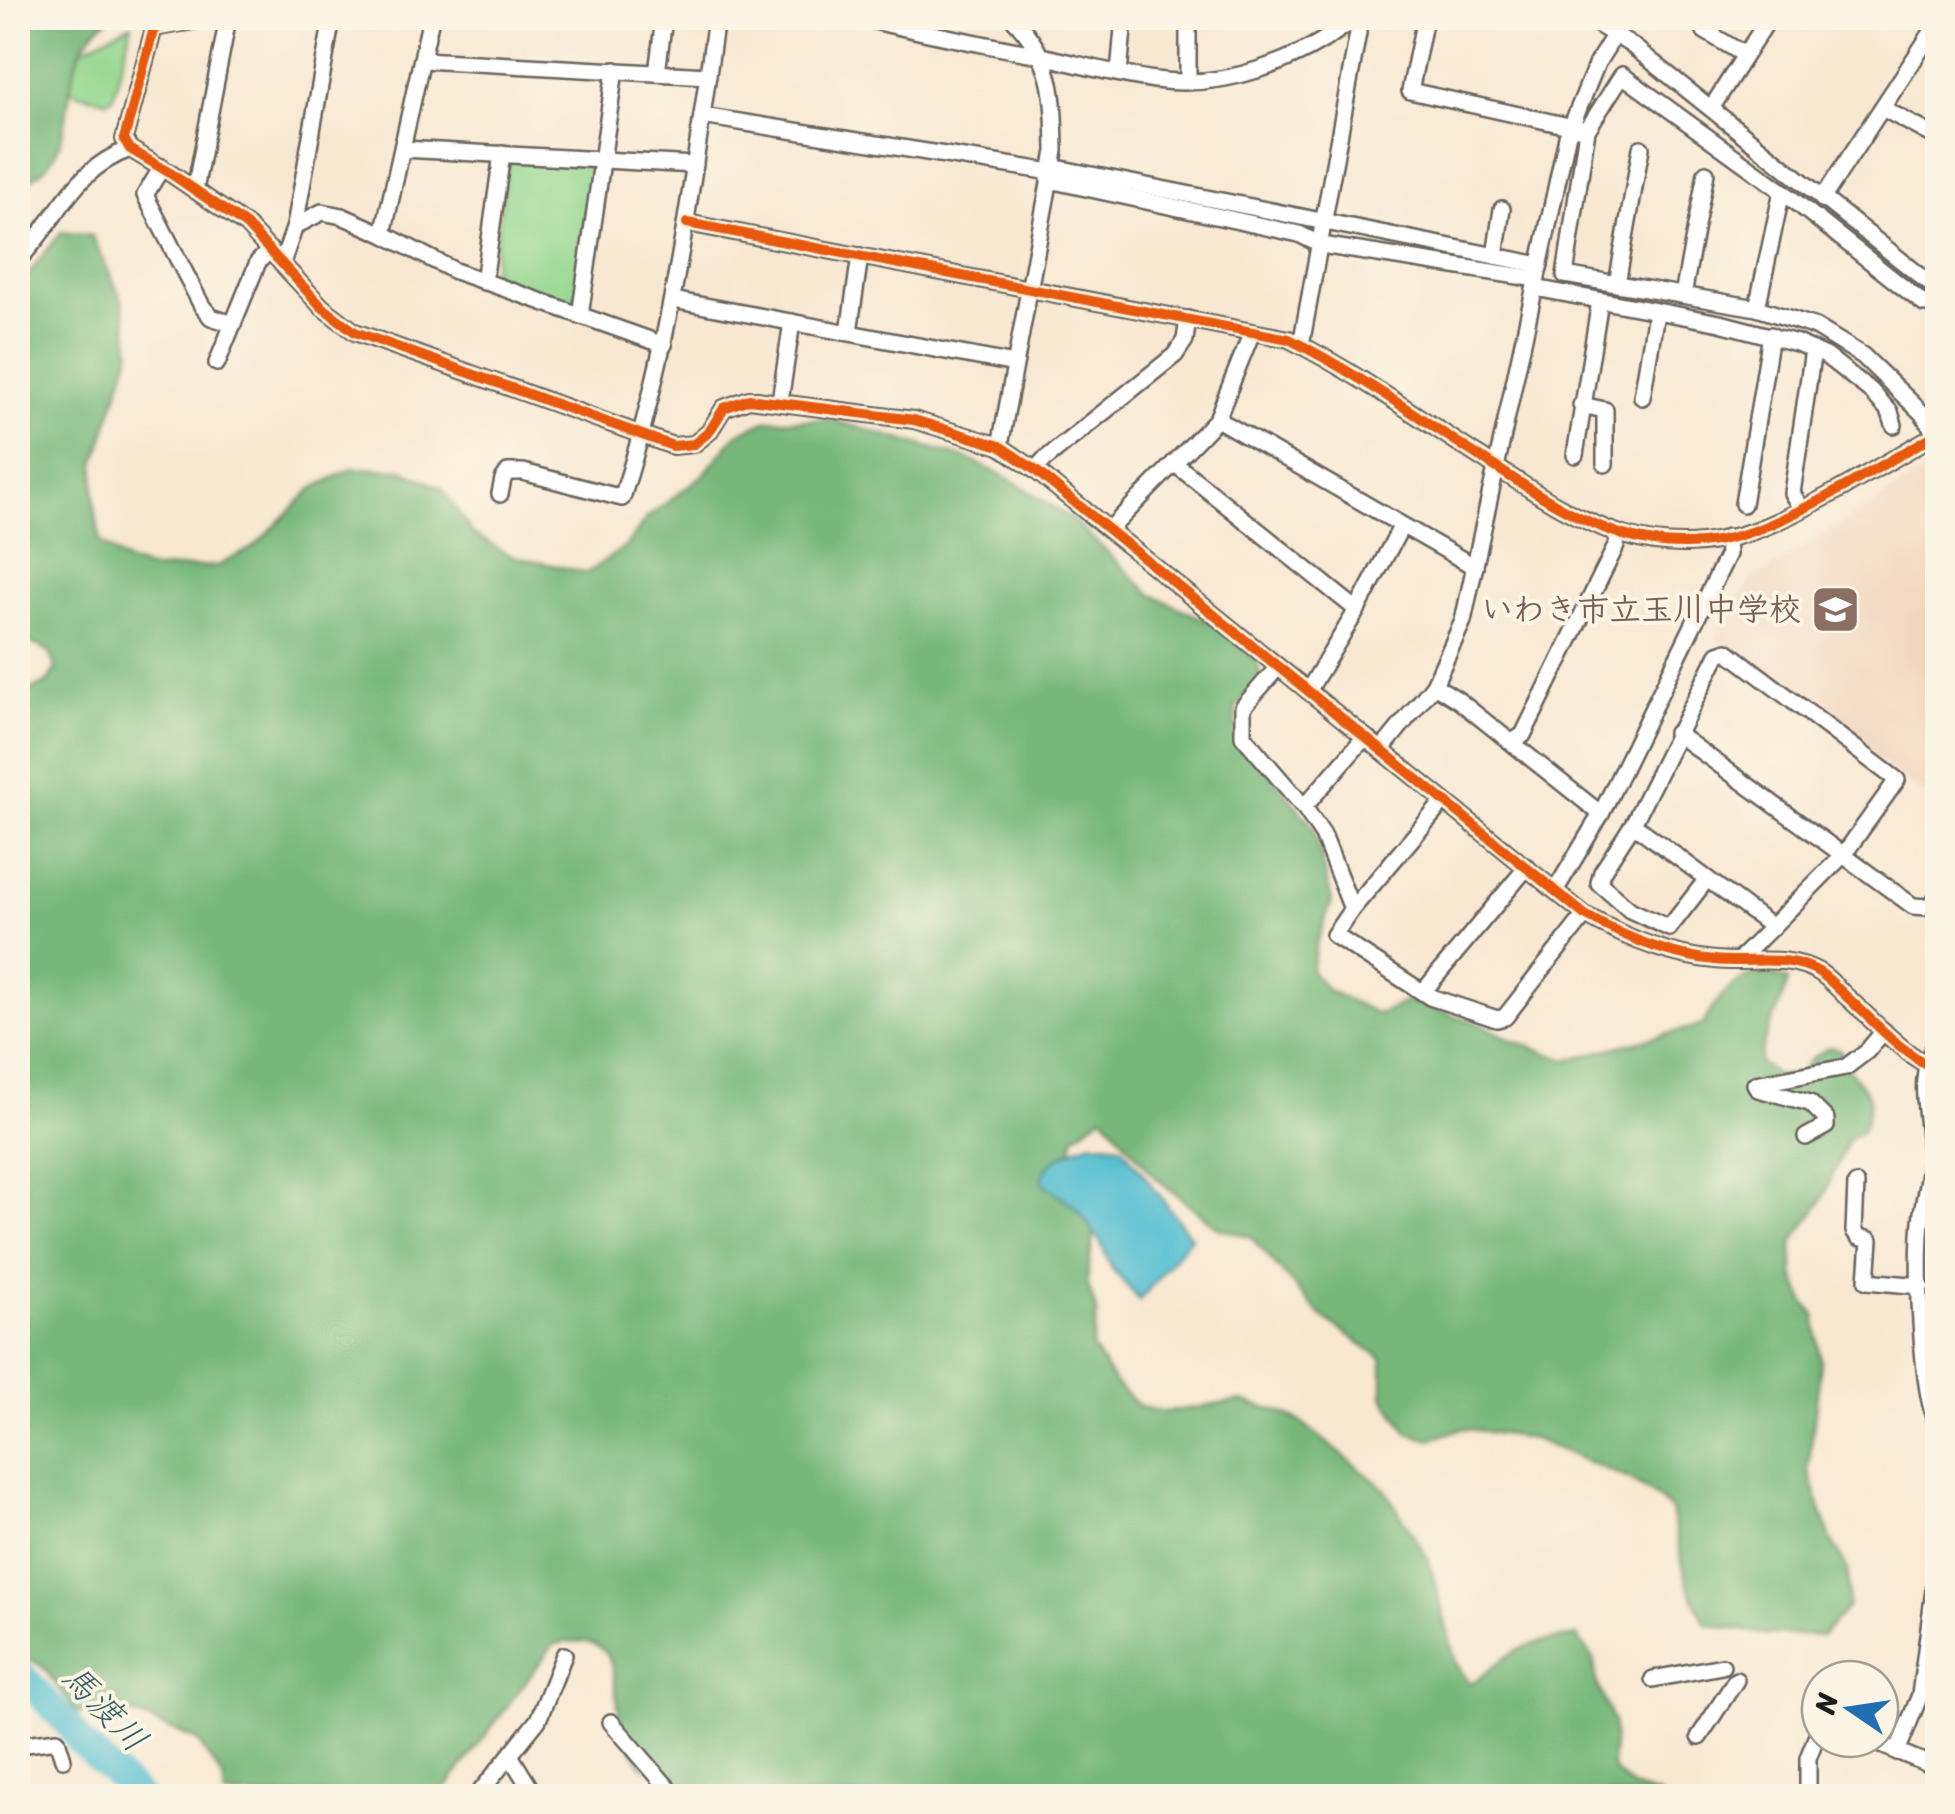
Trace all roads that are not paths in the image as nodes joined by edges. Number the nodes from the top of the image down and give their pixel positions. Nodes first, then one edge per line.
1 (210, 18) edge
2 (228, 18) edge
3 (332, 18) edge
4 (431, 18) edge
5 (664, 18) edge
6 (716, 18) edge
7 (863, 18) edge
8 (1013, 18) edge
9 (1124, 18) edge
10 (1188, 18) edge
11 (1355, 18) edge
12 (1424, 18) edge
13 (1566, 18) edge
14 (1624, 18) edge
15 (1706, 18) edge
16 (1769, 18) edge
17 (1938, 24) edge
18 (1615, 34) junction
19 (1745, 55) junction
20 (1042, 56) junction
21 (423, 60) junction
22 (615, 70) junction
23 (657, 73) junction
24 (1120, 73) junction
25 (708, 76) junction
26 (1188, 82) junction
27 (1712, 107) junction
28 (1882, 108) junction
29 (702, 116) junction
30 (1579, 128) junction
31 (1938, 138) edge
32 (1641, 148) dead end
33 (403, 149) junction
34 (130, 150) junction
35 (502, 154) junction
36 (602, 159) junction
37 (695, 165) junction
38 (162, 167) junction
39 (1050, 173) junction
40 (1706, 174) dead end
41 (195, 190) junction
42 (1782, 192) junction
43 (1822, 199) junction
44 (1502, 209) dead end
45 (687, 222) junction
46 (1325, 222) junction
47 (295, 226) junction
48 (383, 234) junction
49 (1320, 245) junction
50 (270, 250) junction
51 (860, 256) junction
52 (1495, 256) junction
53 (18, 260) edge
54 (282, 263) junction
55 (1538, 277) junction
56 (484, 282) junction
57 (1617, 284) junction
58 (1030, 288) junction
59 (1938, 290) edge
60 (1683, 296) junction
61 (674, 300) junction
62 (1600, 302) junction
63 (1924, 304) dead end
64 (1756, 308) junction
65 (1656, 312) junction
66 (580, 316) junction
67 (1188, 319) junction
68 (792, 322) junction
69 (233, 324) junction
70 (849, 332) junction
71 (1252, 332) junction
72 (1772, 336) junction
73 (664, 345) junction
74 (1301, 345) junction
75 (1812, 350) junction
76 (217, 363) dead end
77 (1016, 364) junction
78 (1642, 397) dead end
79 (780, 402) junction
80 (1580, 405) junction
81 (1217, 420) junction
82 (1894, 424) dead end
83 (1937, 434) edge
84 (642, 436) junction
85 (1000, 446) junction
86 (1574, 455) dead end
87 (1174, 463) junction
88 (1605, 464) dead end
89 (1496, 468) junction
90 (1035, 470) junction
91 (500, 494) dead end
92 (1743, 504) dead end
93 (1801, 508) junction
94 (1402, 527) junction
95 (1109, 530) junction
96 (1618, 534) junction
97 (1727, 537) junction
98 (1475, 568) junction
99 (1357, 610) junction
100 (1278, 667) junction
101 (1434, 685) junction
102 (1308, 690) junction
103 (1676, 733) junction
104 (1365, 737) junction
105 (1512, 742) junction
106 (1381, 750) junction
107 (1444, 801) junction
108 (1304, 807) junction
109 (1601, 814) junction
110 (1633, 824) junction
111 (1844, 854) junction
112 (1527, 868) junction
113 (1707, 878) junction
114 (1556, 891) junction
115 (1938, 896) edge
116 (1352, 909) junction
117 (1585, 915) junction
118 (1772, 927) junction
119 (1738, 962) junction
120 (1423, 992) junction
121 (1884, 1031) junction
122 (1938, 1041) edge
123 (1932, 1068) edge
124 (1806, 1137) dead end
125 (1856, 1184) dead end
126 (1921, 1286) junction
127 (1938, 1426) edge
128 (1938, 1560) edge
129 (564, 1655) dead end
130 (1722, 1666) dead end
131 (1653, 1679) dead end
132 (1736, 1680) dead end
133 (611, 1722) dead end
134 (1699, 1737) dead end
135 (1900, 1742) edge
136 (18, 1745) edge
137 (1900, 1754) edge
138 (511, 1757) junction
139 (63, 1759) dead end
140 (1808, 1759) edge
141 (1938, 1768) edge
142 (477, 1796) edge
143 (535, 1796) edge
144 (675, 1796) edge
145 (1808, 1796) edge

1 - 34 street
2 - 41 street
3 - 47 street
4 - 21 street
5 - 23 street
6 - 25 street
7 - 20 street
8 - 20 street
9 - 24 street
10 - 26 street
11 - 26 street
11 - 46 street
12 - 30 street
13 - 18 street
14 - 18 street
15 - 19 street
16 - 19 street
17 - 28 street
18 - 27 street
18 - 30 street
19 - 27 street
20 - 24 street
20 - 39 street
21 - 22 street
21 - 33 street
22 - 23 street
22 - 36 street
23 - 25 street
24 - 26 street
25 - 29 street
27 - 43 street
28 - 31 street
28 - 43 street
29 - 37 street
29 - 39 street
30 - 42 street
30 - 55 street
30 - 57 street
32 - 57 street
33 - 35 street
33 - 48 street
34 - 38 street
34 - 53 street
35 - 36 street
35 - 56 street
36 - 37 street
36 - 66 street
37 - 45 street
38 - 41 street
38 - 69 street
39 - 46 street
39 - 49 street
39 - 58 street
40 - 60 street
41 - 50 street
42 - 63 street
42 - 64 street
43 - 59 street
44 - 52 street
45 - 51 street
45 - 61 street
46 - 49 street
46 - 52 street
47 - 48 street
47 - 54 street
48 - 56 street
49 - 55 street
49 - 74 street
50 - 54 street
50 - 69 street
51 - 58 street
51 - 70 street
52 - 55 street
54 - 84 street
55 - 62 street
55 - 89 street
56 - 66 street
57 - 60 street
58 - 67 street
58 - 77 street
60 - 64 street
61 - 68 street
61 - 73 street
62 - 65 street
62 - 80 street
64 - 83 street
65 - 72 street
65 - 78 street
66 - 73 street
67 - 71 street
67 - 90 street
68 - 70 street
68 - 79 street
69 - 76 street
70 - 77 street
71 - 74 street
71 - 81 street
72 - 75 street
72 - 92 street
73 - 84 street
74 - 89 street
75 - 82 street
75 - 93 street
77 - 85 street
79 - 84 street
79 - 85 street
80 - 86 street
80 - 88 street
81 - 87 street
81 - 94 street
83 - 93 street
84 - 91 street
85 - 90 street
87 - 95 street
87 - 99 street
89 - 96 street
89 - 98 street
90 - 95 street
93 - 97 street
94 - 98 street
94 - 99 street
95 - 100 street
96 - 97 street
96 - 105 street
97 - 109 street
98 - 101 street
99 - 102 street
100 - 102 street
100 - 108 street
101 - 105 street
101 - 106 street
102 - 104 street
103 - 110 street
103 - 111 street
103 - 111 street
104 - 106 street
104 - 108 street
105 - 109 street
106 - 107 street
107 - 112 street
107 - 116 street
108 - 116 street
109 - 114 street
110 - 113 street
110 - 113 street
111 - 115 street
111 - 118 street
112 - 114 street
112 - 120 street
113 - 118 street
114 - 117 street
116 - 120 street
117 - 119 street
117 - 120 street
118 - 119 street
119 - 121 street
121 - 123 street
121 - 124 street
122 - 123 street
123 - 126 street
125 - 126 street
126 - 127 street
128 - 135 street
129 - 138 street
130 - 131 street
132 - 134 street
133 - 144 street
136 - 139 street
137 - 141 street
138 - 142 street
138 - 143 street
140 - 145 street

